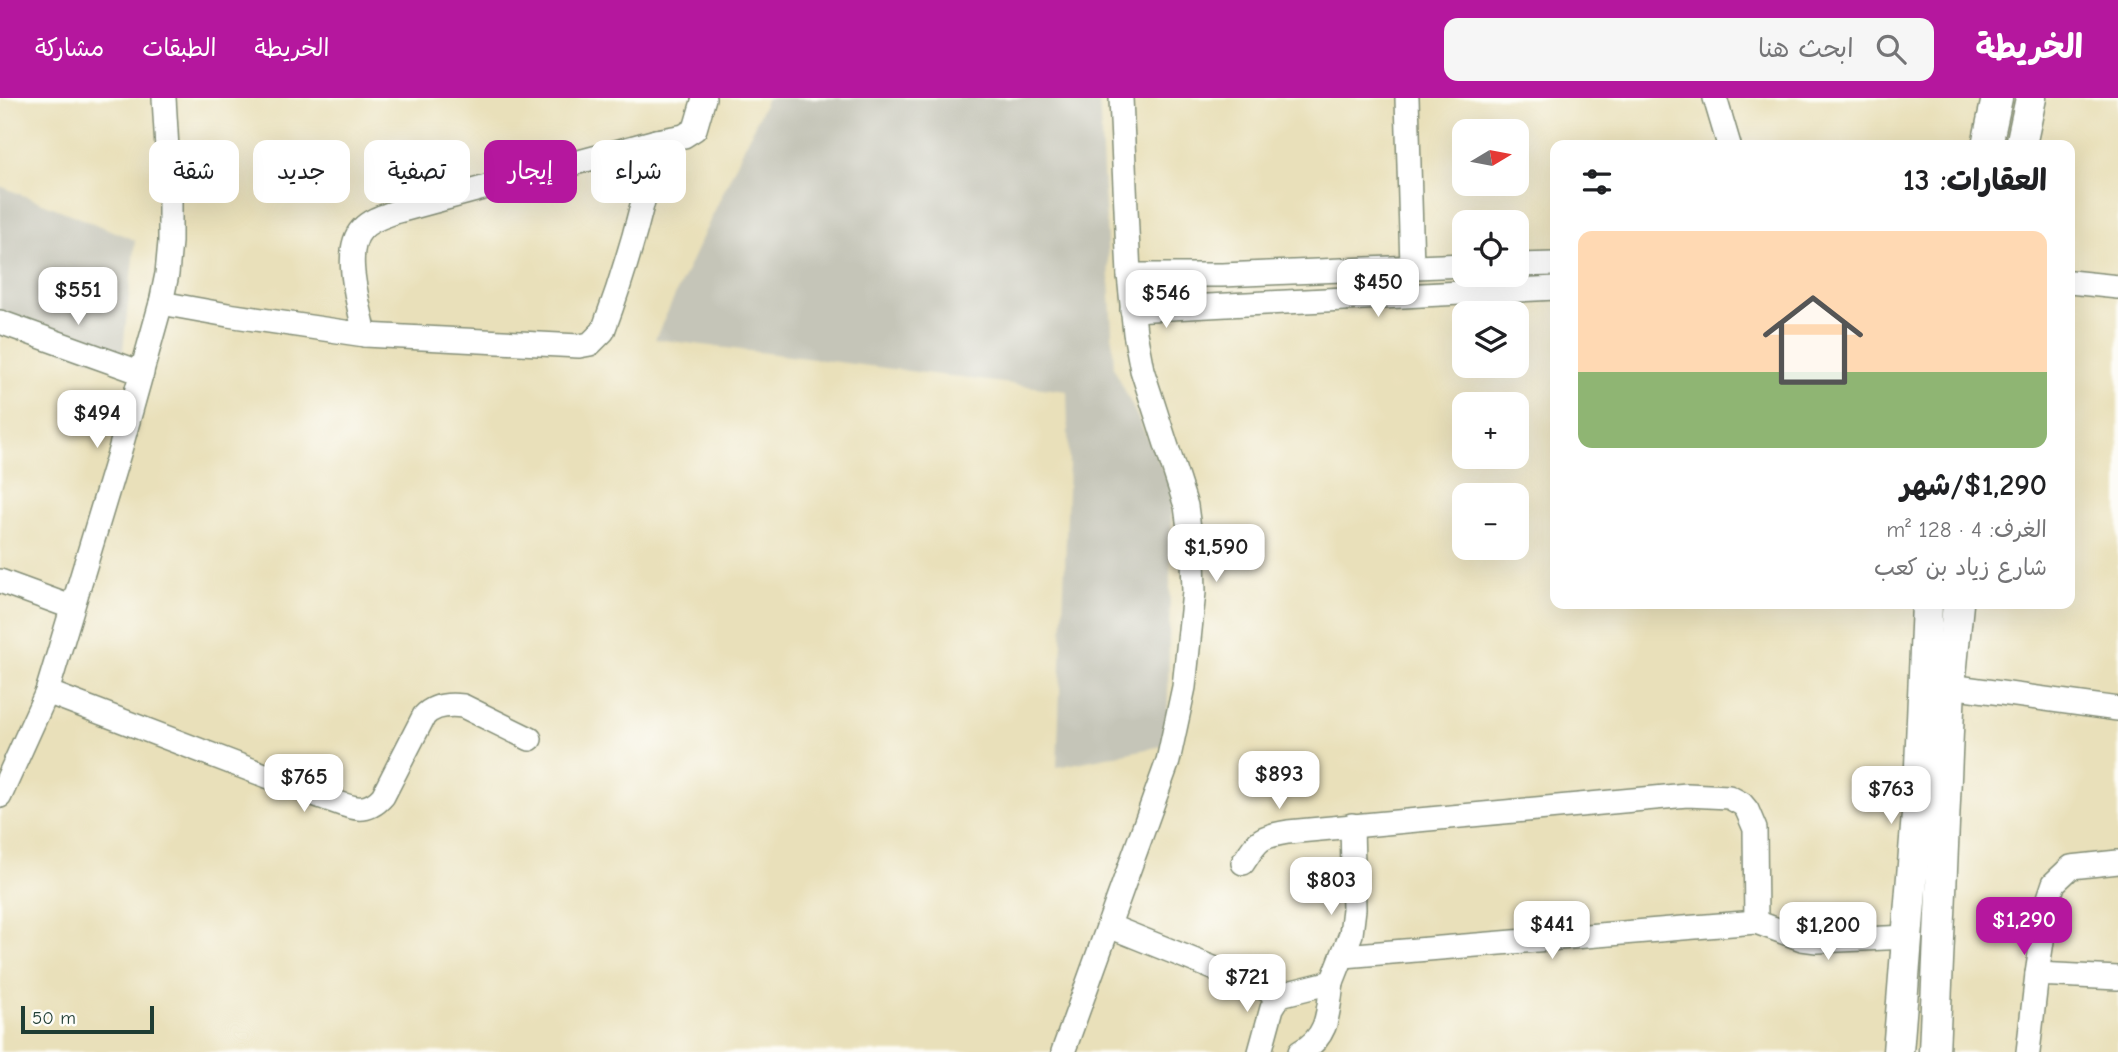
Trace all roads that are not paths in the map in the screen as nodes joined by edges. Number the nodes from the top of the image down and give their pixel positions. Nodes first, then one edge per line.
1 (164, 98) edge
2 (704, 98) edge
3 (1121, 98) edge
4 (1407, 98) edge
5 (1715, 98) edge
6 (1997, 98) edge
7 (2031, 98) edge
8 (662, 140) edge
9 (1728, 140) edge
10 (1988, 140) edge
11 (2022, 140) edge
12 (591, 159) edge
13 (643, 203) edge
14 (1550, 264) edge
15 (1452, 265) edge
16 (1529, 265) edge
17 (1412, 266) junction
18 (1129, 275) junction
19 (2075, 283) edge
20 (2118, 287) edge
21 (1550, 288) edge
22 (161, 303) junction
23 (1132, 310) junction
24 (0, 322) edge
25 (365, 335) junction
26 (142, 373) junction
27 (0, 581) edge
28 (71, 607) junction
29 (1927, 609) edge
30 (1958, 609) edge
31 (1950, 686) junction
32 (47, 692) junction
33 (2118, 709) edge
34 (530, 739) dead end
35 (0, 796) edge
36 (1352, 825) junction
37 (2118, 862) edge
38 (1243, 863) dead end
39 (1756, 922) junction
40 (1109, 926) junction
41 (1908, 937) junction
42 (1344, 956) junction
43 (2037, 974) junction
44 (2118, 978) edge
45 (1332, 982) junction
46 (1280, 995) junction
47 (1315, 1049) edge
48 (1063, 1052) edge
49 (1260, 1052) edge
50 (1898, 1052) edge
51 (1934, 1052) edge
52 (2028, 1052) edge

1 - 22 street
2 - 8 street
3 - 18 street
4 - 17 street
5 - 9 street
6 - 10 main road
7 - 11 main road
12 - 25 street
13 - 25 street
14 - 16 street
15 - 17 street
17 - 18 street
18 - 23 street
19 - 20 street
21 - 23 street
22 - 25 street
22 - 26 street
23 - 40 street
24 - 26 street
26 - 28 street
27 - 28 street
28 - 32 street
29 - 41 main road
30 - 31 main road
31 - 33 street
31 - 51 main road
32 - 34 street
32 - 35 street
36 - 38 street
36 - 39 street
36 - 42 street
37 - 43 street
39 - 41 street
39 - 42 street
40 - 46 street
40 - 48 street
41 - 50 main road
42 - 45 street
43 - 44 street
43 - 52 street
45 - 46 street
45 - 47 street
46 - 49 street

